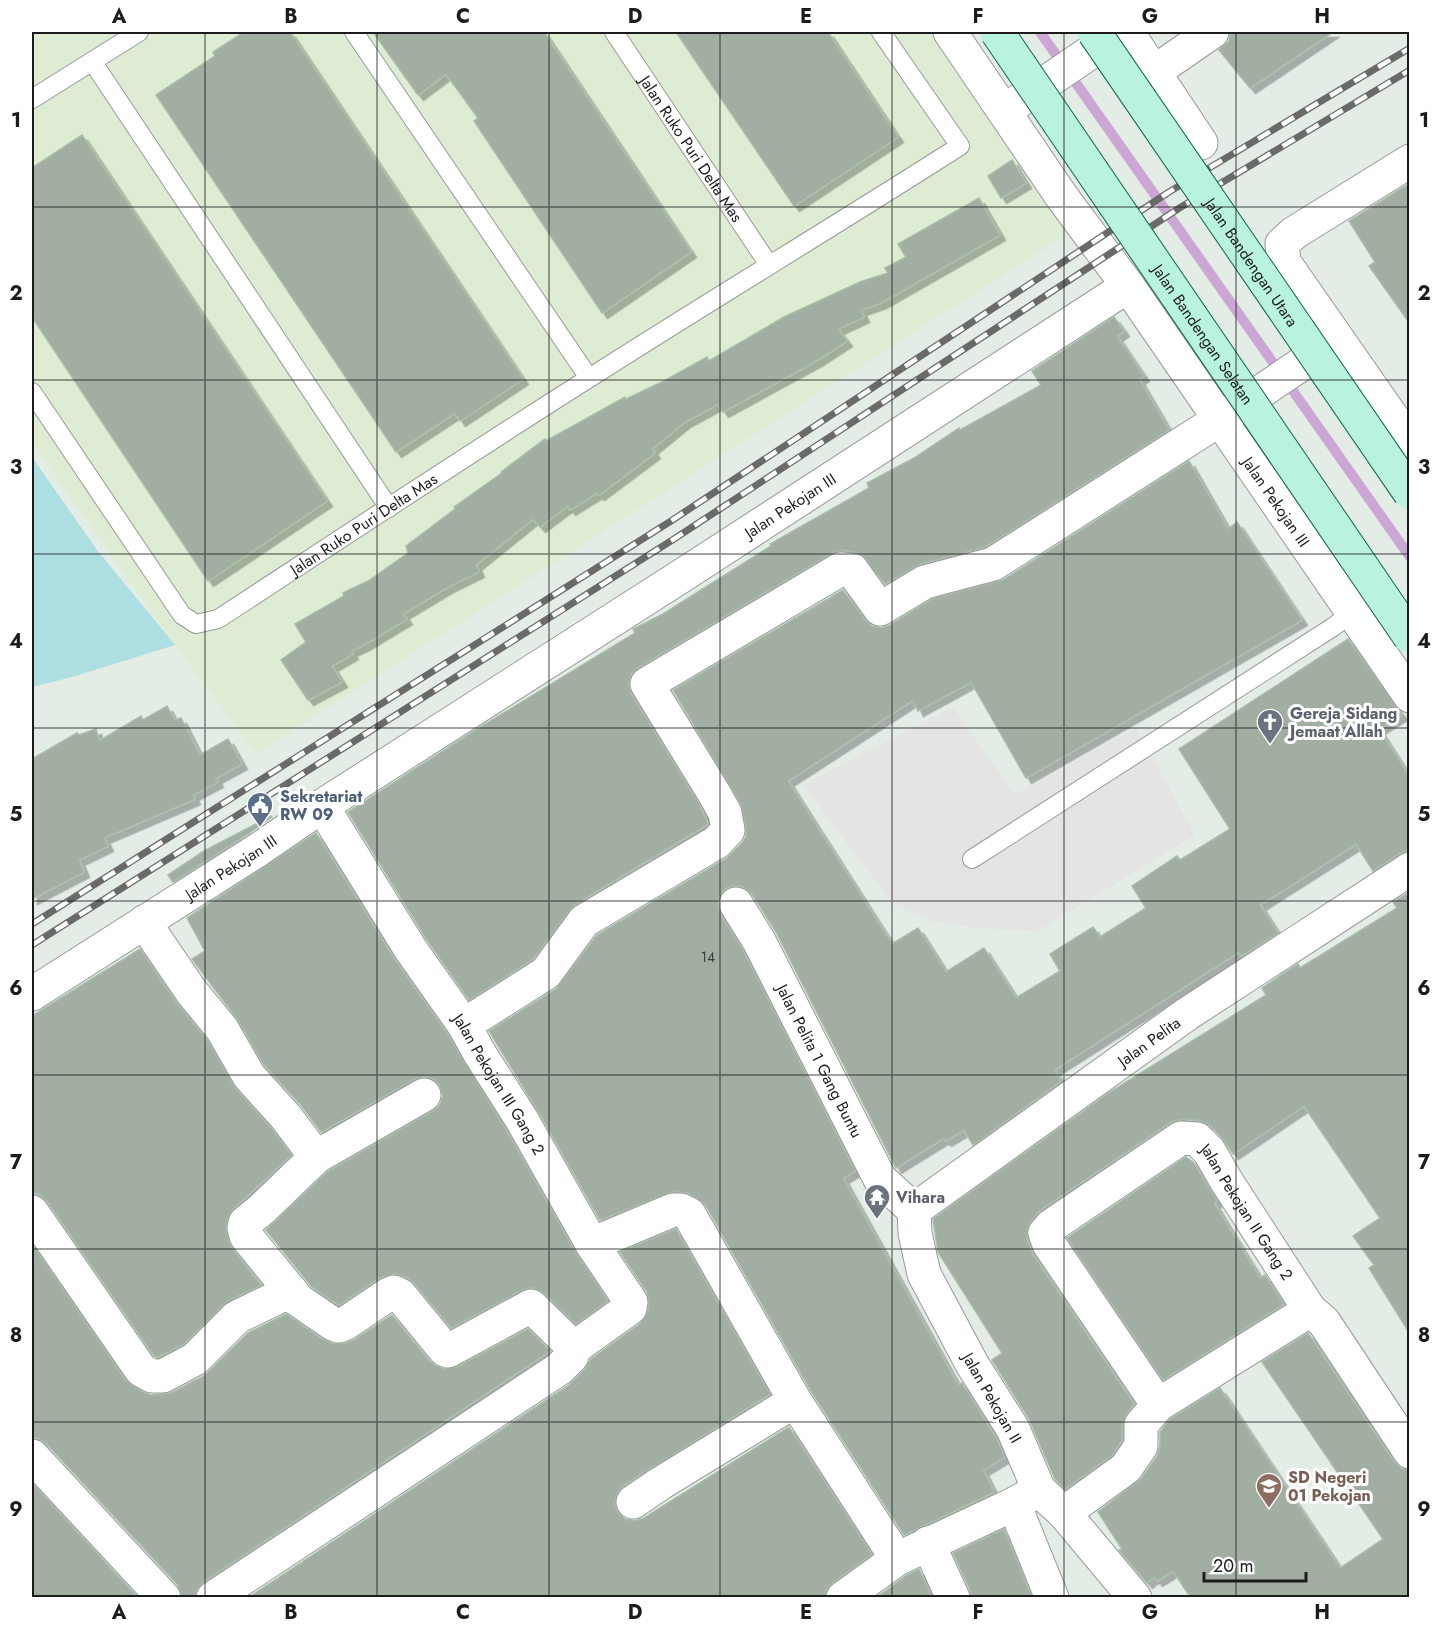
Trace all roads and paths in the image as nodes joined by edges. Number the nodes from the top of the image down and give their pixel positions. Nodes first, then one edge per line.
1 (139, 32) edge
2 (354, 32) edge
3 (614, 32) edge
4 (881, 32) edge
5 (950, 32) edge
6 (997, 32) edge
7 (1094, 32) edge
8 (1120, 32) edge
9 (1127, 32) edge
10 (1212, 32) edge
11 (92, 61) junction
12 (1154, 72) junction
13 (32, 99) edge
14 (1008, 108) junction
15 (1201, 142) dead end
16 (1410, 161) edge
17 (770, 265) junction
18 (1128, 286) junction
19 (1333, 343) junction
20 (589, 378) junction
21 (32, 392) edge
22 (1227, 414) junction
23 (1410, 443) edge
24 (1410, 493) edge
25 (389, 508) junction
26 (1353, 612) junction
27 (1410, 637) edge
28 (1410, 696) edge
29 (322, 806) junction
30 (972, 859) dead end
31 (1410, 869) edge
32 (736, 904) dead end
33 (144, 922) junction
34 (32, 994) edge
35 (464, 1025) junction
36 (424, 1095) dead end
37 (316, 1157) junction
38 (32, 1212) edge
39 (915, 1221) junction
40 (592, 1244) junction
41 (291, 1291) junction
42 (1310, 1310) junction
43 (574, 1348) junction
44 (795, 1401) junction
45 (1158, 1405) junction
46 (1410, 1452) edge
47 (32, 1456) edge
48 (1027, 1497) junction
49 (633, 1502) dead end
50 (1064, 1513) junction
51 (928, 1543) junction
52 (897, 1559) junction
53 (164, 1598) edge
54 (213, 1598) edge
55 (843, 1598) edge
56 (953, 1598) edge
57 (1052, 1598) edge
58 (1135, 1598) edge

1 - 11 lane
2 - 20 lane
3 - 17 lane, Jalan Ruko Puri Delta Mas
4 - 17 lane, Jalan Ruko Puri Delta Mas
5 - 14 street
6 - 27 main road, Jalan Bandengan Selatan, bridge
7 - 24 main road, Jalan Bandengan Utara, bridge
8 - 14 street, bridge
9 - 12 street
10 - 12 street
11 - 13 lane
11 - 25 lane
12 - 15 street
14 - 18 street
16 - 19 street
17 - 20 lane, Jalan Ruko Puri Delta Mas
18 - 22 street, Jalan Pekojan III
18 - 29 street, Jalan Pekojan III
19 - 22 street, bridge
19 - 23 street
20 - 25 lane, Jalan Ruko Puri Delta Mas
21 - 25 lane, Jalan Ruko Puri Delta Mas
22 - 26 street, Jalan Pekojan III
22 - 35 street
26 - 28 street, Jalan Pekojan III
26 - 30 lane
29 - 33 street, Jalan Pekojan III
29 - 35 street, Jalan Pekojan III Gang 2
31 - 39 street, Jalan Pelita
32 - 39 street, Jalan Pelita 1 Gang Buntu
33 - 34 street, Jalan Pekojan III
33 - 37 street
35 - 40 street, Jalan Pekojan III Gang 2
36 - 37 street
37 - 41 street
38 - 41 street
39 - 48 street, Jalan Pekojan II
40 - 43 street, Jalan Pekojan III Gang 2
40 - 44 street
41 - 43 street
42 - 45 street
42 - 45 street, Jalan Pekojan II Gang 2
42 - 46 street, Jalan Pekojan II Gang 2
43 - 54 street
44 - 49 street
44 - 52 street
45 - 50 street
47 - 53 street
48 - 50 street
48 - 51 street
48 - 57 street, Jalan Pekojan II
50 - 58 street
51 - 52 street
51 - 56 street
52 - 55 street

